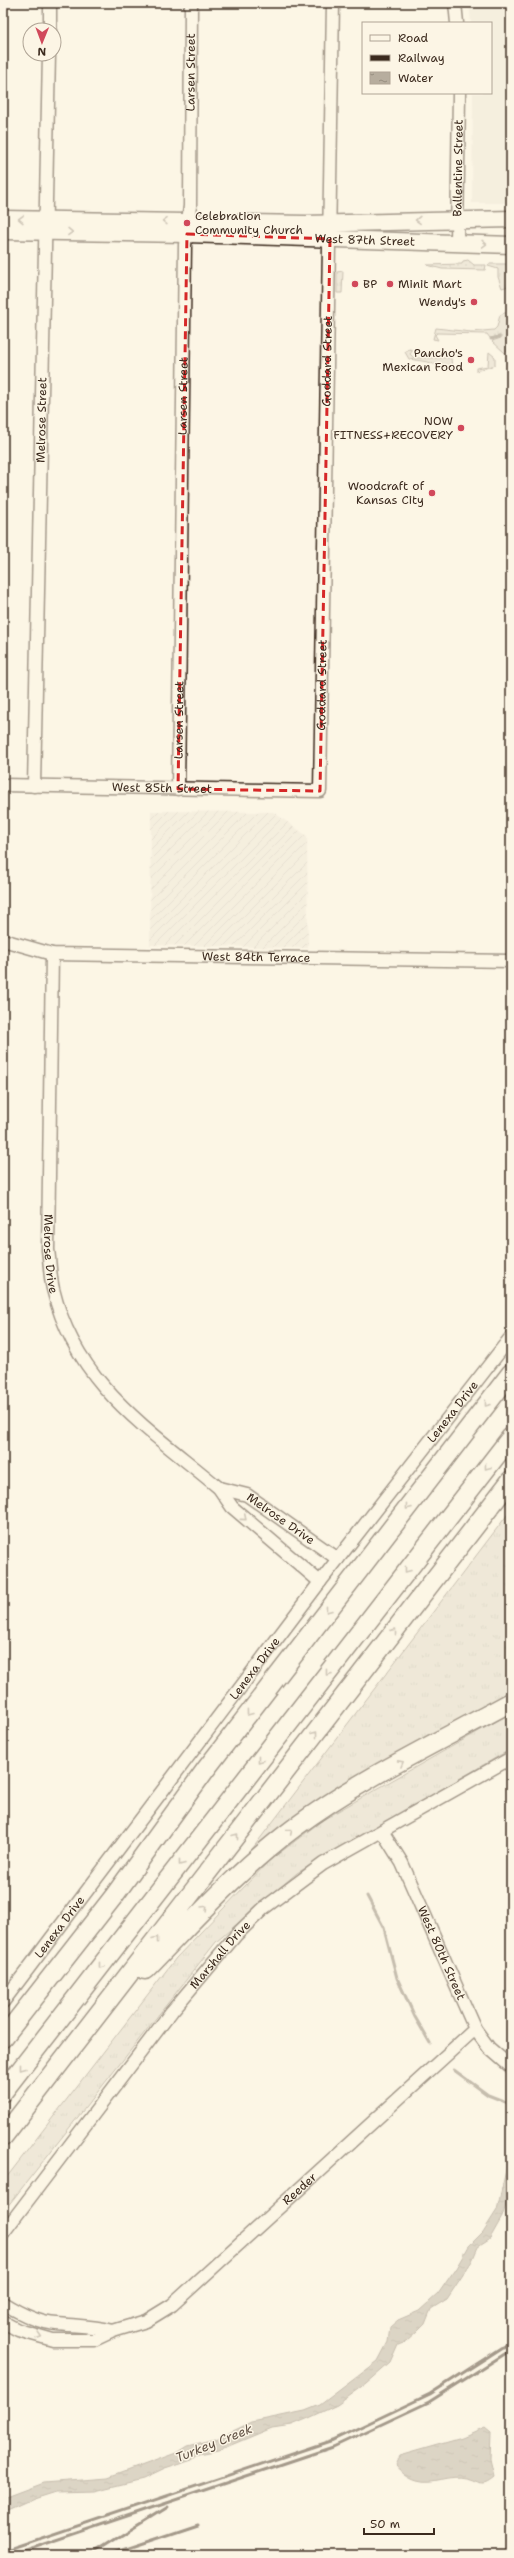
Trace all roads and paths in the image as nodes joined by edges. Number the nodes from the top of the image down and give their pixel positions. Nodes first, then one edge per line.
1 (50, 3) edge
2 (191, 3) edge
3 (333, 3) edge
4 (455, 3) edge
5 (50, 22) edge
6 (457, 22) edge
7 (49, 62) edge
8 (459, 94) edge
9 (3, 219) edge
10 (457, 219) junction
11 (511, 219) edge
12 (46, 226) junction
13 (187, 228) junction
14 (3, 231) edge
15 (330, 231) junction
16 (457, 243) junction
17 (511, 244) edge
18 (3, 785) edge
19 (34, 786) junction
20 (178, 789) junction
21 (320, 791) joint
22 (3, 940) edge
23 (52, 954) junction
24 (511, 961) edge
25 (511, 1337) edge
26 (511, 1373) edge
27 (511, 1437) edge
28 (511, 1480) edge
29 (219, 1488) junction
30 (338, 1559) junction
31 (320, 1582) junction
32 (511, 1702) edge
33 (511, 1758) edge
34 (382, 1831) junction
35 (3, 2002) edge
36 (475, 2029) junction
37 (81, 2037) junction
38 (3, 2038) edge
39 (511, 2067) edge
40 (3, 2092) edge
41 (3, 2137) edge
42 (3, 2233) edge
43 (3, 2303) edge
44 (3, 2322) edge
45 (113, 2331) junction

1 - 5 street
2 - 13 street, Larsen Street
3 - 15 street, Goddard Street
4 - 6 street
7 - 12 street, Melrose Street
8 - 10 street, Ballentine Street
12 -> 9 main road, West 87th Street
10 - 11 main road, West 87th Street
10 -> 15 main road, West 87th Street
10 - 16 street, Ballentine Street
12 - 13 main road, West 87th Street
12 - 14 main road, West 87th Street
12 - 19 street, Melrose Street
13 - 15 main road, West 87th Street
13 - 15 main road, West 87th Street
13 - 20 street, Larsen Street
15 - 16 main road, West 87th Street
15 - 21 street, Goddard Street
16 -> 17 main road, West 87th Street
18 - 19 street, West 85th Street
19 - 20 street, West 85th Street
20 - 21 street, West 85th Street
22 - 23 street, West 84th Terrace
23 - 24 street, West 84th Terrace
23 - 29 street, Melrose Drive
25 - 30 street, Lenexa Drive
26 -> 38 highway
27 -> 40 highway
37 -> 28 highway
29 - 30 street, Melrose Drive
29 -> 31 street, Melrose Drive
30 - 31 street, Lenexa Drive
31 - 35 street, Lenexa Drive
37 -> 32 highway
33 - 34 street, Marshall Drive
34 - 36 street, West 80th Street
34 - 42 street, Marshall Drive
36 - 39 street, West 80th Street
36 - 45 street, Reeder
37 - 41 highway
43 - 45 street
44 -> 45 street, Reeder

